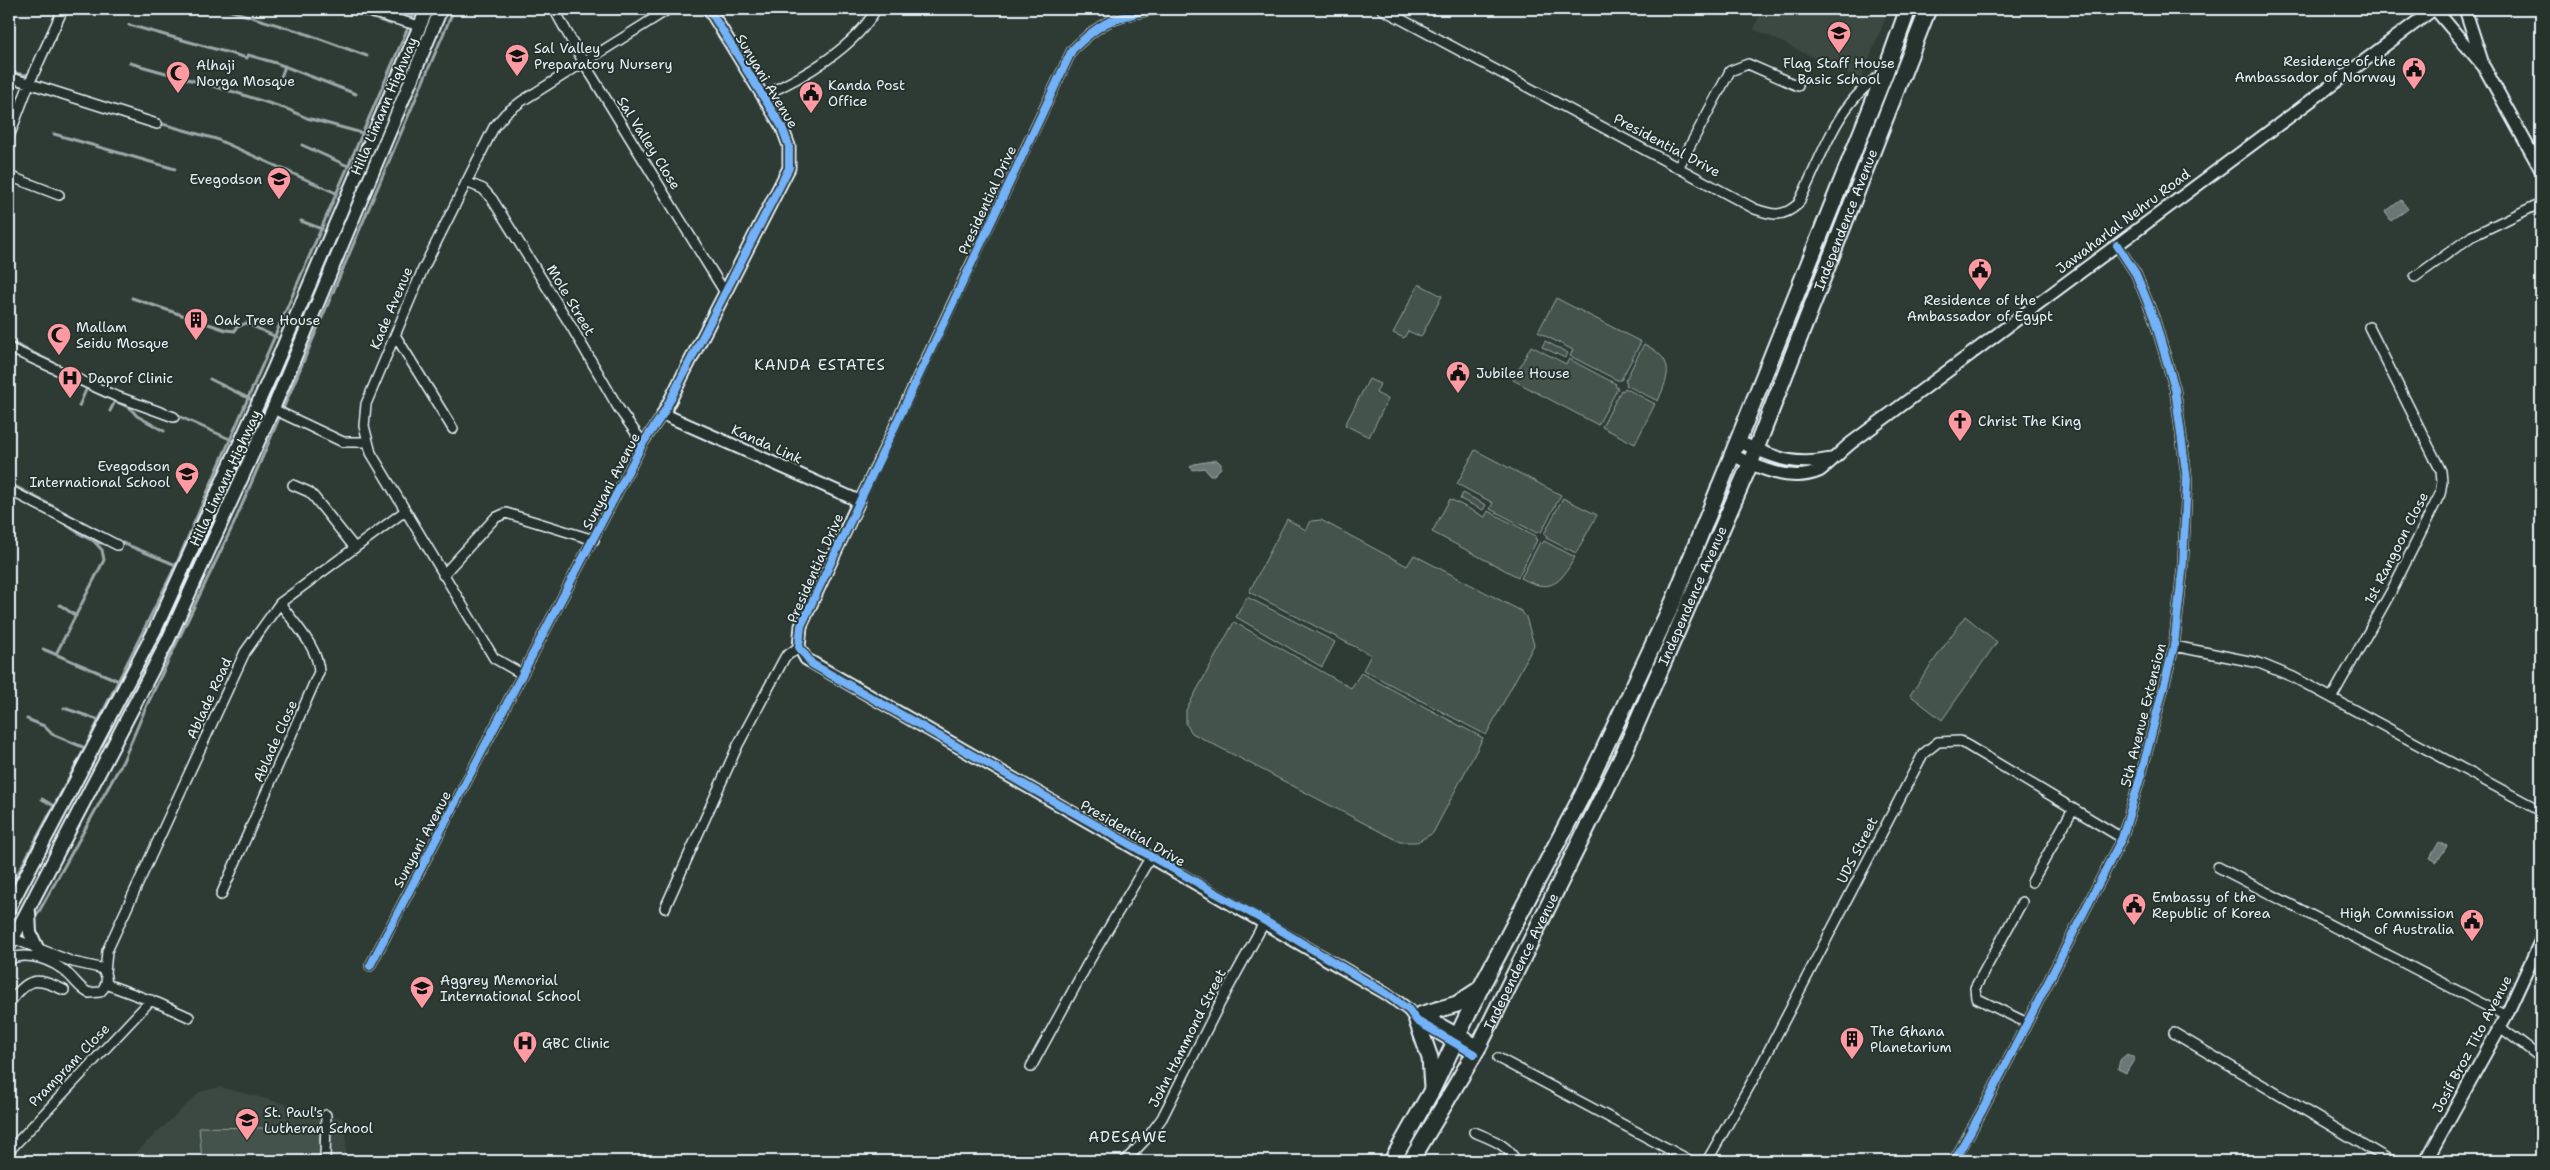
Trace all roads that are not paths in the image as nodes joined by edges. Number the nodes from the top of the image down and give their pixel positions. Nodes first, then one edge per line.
1 (64, 9) edge
2 (359, 9) edge
3 (427, 9) edge
4 (441, 9) edge
5 (554, 9) edge
6 (669, 9) edge
7 (709, 9) edge
8 (864, 9) edge
9 (876, 9) edge
10 (1154, 9) edge
11 (1382, 9) edge
12 (1908, 9) edge
13 (1928, 9) edge
14 (2434, 9) edge
15 (2465, 9) edge
16 (872, 17) junction
17 (420, 26) junction
18 (584, 63) junction
19 (2484, 67) junction
20 (1885, 73) junction
21 (9, 77) edge
22 (29, 84) junction
23 (1798, 86) dead end
24 (764, 95) junction
25 (157, 124) dead end
26 (9, 137) edge
27 (1678, 168) junction
28 (2541, 170) edge
29 (9, 176) edge
30 (466, 182) junction
31 (59, 195) dead end
32 (2541, 203) edge
33 (2117, 245) junction
34 (2414, 277) dead end
35 (724, 291) junction
36 (2369, 327) dead end
37 (395, 335) junction
38 (9, 348) edge
39 (273, 409) junction
40 (663, 414) junction
41 (174, 417) dead end
42 (454, 429) dead end
43 (367, 442) junction
44 (643, 443) junction
45 (1736, 448) junction
46 (1756, 449) junction
47 (1831, 458) junction
48 (1750, 464) junction
49 (293, 485) dead end
50 (9, 490) edge
51 (859, 501) junction
52 (405, 511) junction
53 (594, 540) junction
54 (117, 545) dead end
55 (354, 547) junction
56 (443, 575) junction
57 (280, 603) junction
58 (2174, 646) junction
59 (799, 647) junction
60 (522, 674) junction
61 (2332, 697) junction
62 (2073, 809) junction
63 (2541, 812) edge
64 (2122, 838) junction
65 (1150, 858) junction
66 (2218, 867) dead end
67 (2032, 882) dead end
68 (221, 895) dead end
69 (2022, 902) dead end
70 (9, 908) edge
71 (665, 908) dead end
72 (29, 909) junction
73 (1265, 921) junction
74 (2541, 940) edge
75 (10, 942) edge
76 (38, 948) junction
77 (107, 951) junction
78 (9, 959) edge
79 (88, 965) junction
80 (370, 966) dead end
81 (105, 973) junction
82 (106, 984) junction
83 (1480, 989) junction
84 (64, 990) dead end
85 (151, 1000) junction
86 (9, 1004) edge
87 (1416, 1015) junction
88 (2506, 1016) junction
89 (189, 1017) dead end
90 (2027, 1023) junction
91 (2500, 1027) junction
92 (2174, 1033) dead end
93 (1456, 1040) junction
94 (1477, 1050) junction
95 (1498, 1058) dead end
96 (2541, 1058) edge
97 (1031, 1066) dead end
98 (1432, 1090) junction
99 (326, 1115) dead end
100 (1474, 1132) dead end
101 (9, 1151) edge
102 (325, 1161) edge
103 (1125, 1161) edge
104 (1392, 1161) edge
105 (1411, 1161) edge
106 (1516, 1161) edge
107 (1691, 1161) edge
108 (1708, 1161) edge
109 (1954, 1161) edge
110 (2391, 1161) edge
111 (2426, 1161) edge

1 - 22 street
2 - 17 street
3 - 17 main road, Hilla Limann Highway
4 - 39 main road, Hilla Limann Highway
5 - 18 street, Sal Valley Close
6 - 18 street, Kade Avenue
7 - 24 street, Sunyani Avenue
8 - 16 street
9 - 16 street
10 - 51 street, Presidential Drive
11 - 27 street, Presidential Drive
12 - 20 highway, Independence Avenue
13 - 46 highway, Independence Avenue
14 - 19 street
14 - 33 street, Jawaharlal Nehru Road
15 - 19 street
16 - 24 street
17 - 70 main road, Hilla Limann Highway
18 - 30 street, Kade Avenue
18 - 35 street, Sal Valley Close
19 - 28 street
20 - 27 street, Presidential Drive
20 - 45 highway, Independence Avenue
21 - 22 street
22 - 25 street
22 - 26 street
23 - 27 street
24 - 35 street, Sunyani Avenue
29 - 31 street
30 - 37 street, Kade Avenue
30 - 44 street, Mole Street
32 - 34 street
33 - 47 street, Jawaharlal Nehru Road
33 - 58 street, 5th Avenue Extension
35 - 40 street, Sunyani Avenue
36 - 61 street, 1st Rangoon Close
37 - 42 street
37 - 43 street, Kade Avenue
38 - 41 street
39 - 43 street
39 - 72 main road, Hilla Limann Highway
40 - 44 street, Sunyani Avenue
40 - 51 street, Kanda Link
43 - 52 street, Kade Avenue
44 - 53 street, Sunyani Avenue
45 - 46 street, Jawaharlal Nehru Road
45 - 48 street, Jawaharlal Nehru Road
45 - 83 highway, Independence Avenue
46 - 47 street, Jawaharlal Nehru Road
46 - 48 highway, Independence Avenue
47 - 48 street, Jawaharlal Nehru Road
48 - 94 highway, Independence Avenue
49 - 55 street
50 - 54 street
51 - 59 street, Presidential Drive
52 - 55 street, Ablade Road
52 - 56 street, Kade Avenue
53 - 56 street
53 - 60 street, Sunyani Avenue
55 - 57 street, Ablade Road
56 - 60 street, Kade Avenue
57 - 68 street, Ablade Close
57 - 77 street, Ablade Road
58 - 61 street
58 - 64 street, 5th Avenue Extension
59 - 65 street, Presidential Drive
59 - 71 street
60 - 80 street, Sunyani Avenue
61 - 63 street
62 - 64 street, UDS Street
62 - 67 street
62 - 108 street, UDS Street
64 - 90 street, 5th Avenue Extension
65 - 73 street, Presidential Drive
65 - 97 street
66 - 88 street
69 - 90 street
72 - 75 main road, Hilla Limann Highway
72 - 76 main road
73 - 87 street, Presidential Drive
73 - 103 street, John Hammond Street
74 - 88 street, Josif Broz Tito Avenue
75 - 76 street
76 - 79 street
77 - 79 street, Ablade Road
77 - 81 street, Ablade Road
78 - 82 street
79 - 81 street
81 - 82 street, Ablade Road
82 - 85 street
83 - 87 highway
83 - 93 highway, Independence Avenue
84 - 86 street
85 - 89 street
85 - 101 street, Prampram Close
87 - 93 street, Presidential Drive
87 - 98 highway
88 - 91 street, Josif Broz Tito Avenue
90 - 109 street, 5th Avenue Extension
91 - 96 street
91 - 111 street, Josif Broz Tito Avenue
92 - 110 street
93 - 94 street, Presidential Drive
93 - 98 highway, Independence Avenue
94 - 105 highway, Independence Avenue
95 - 107 street
98 - 104 highway, Independence Avenue
99 - 102 street
100 - 106 street

